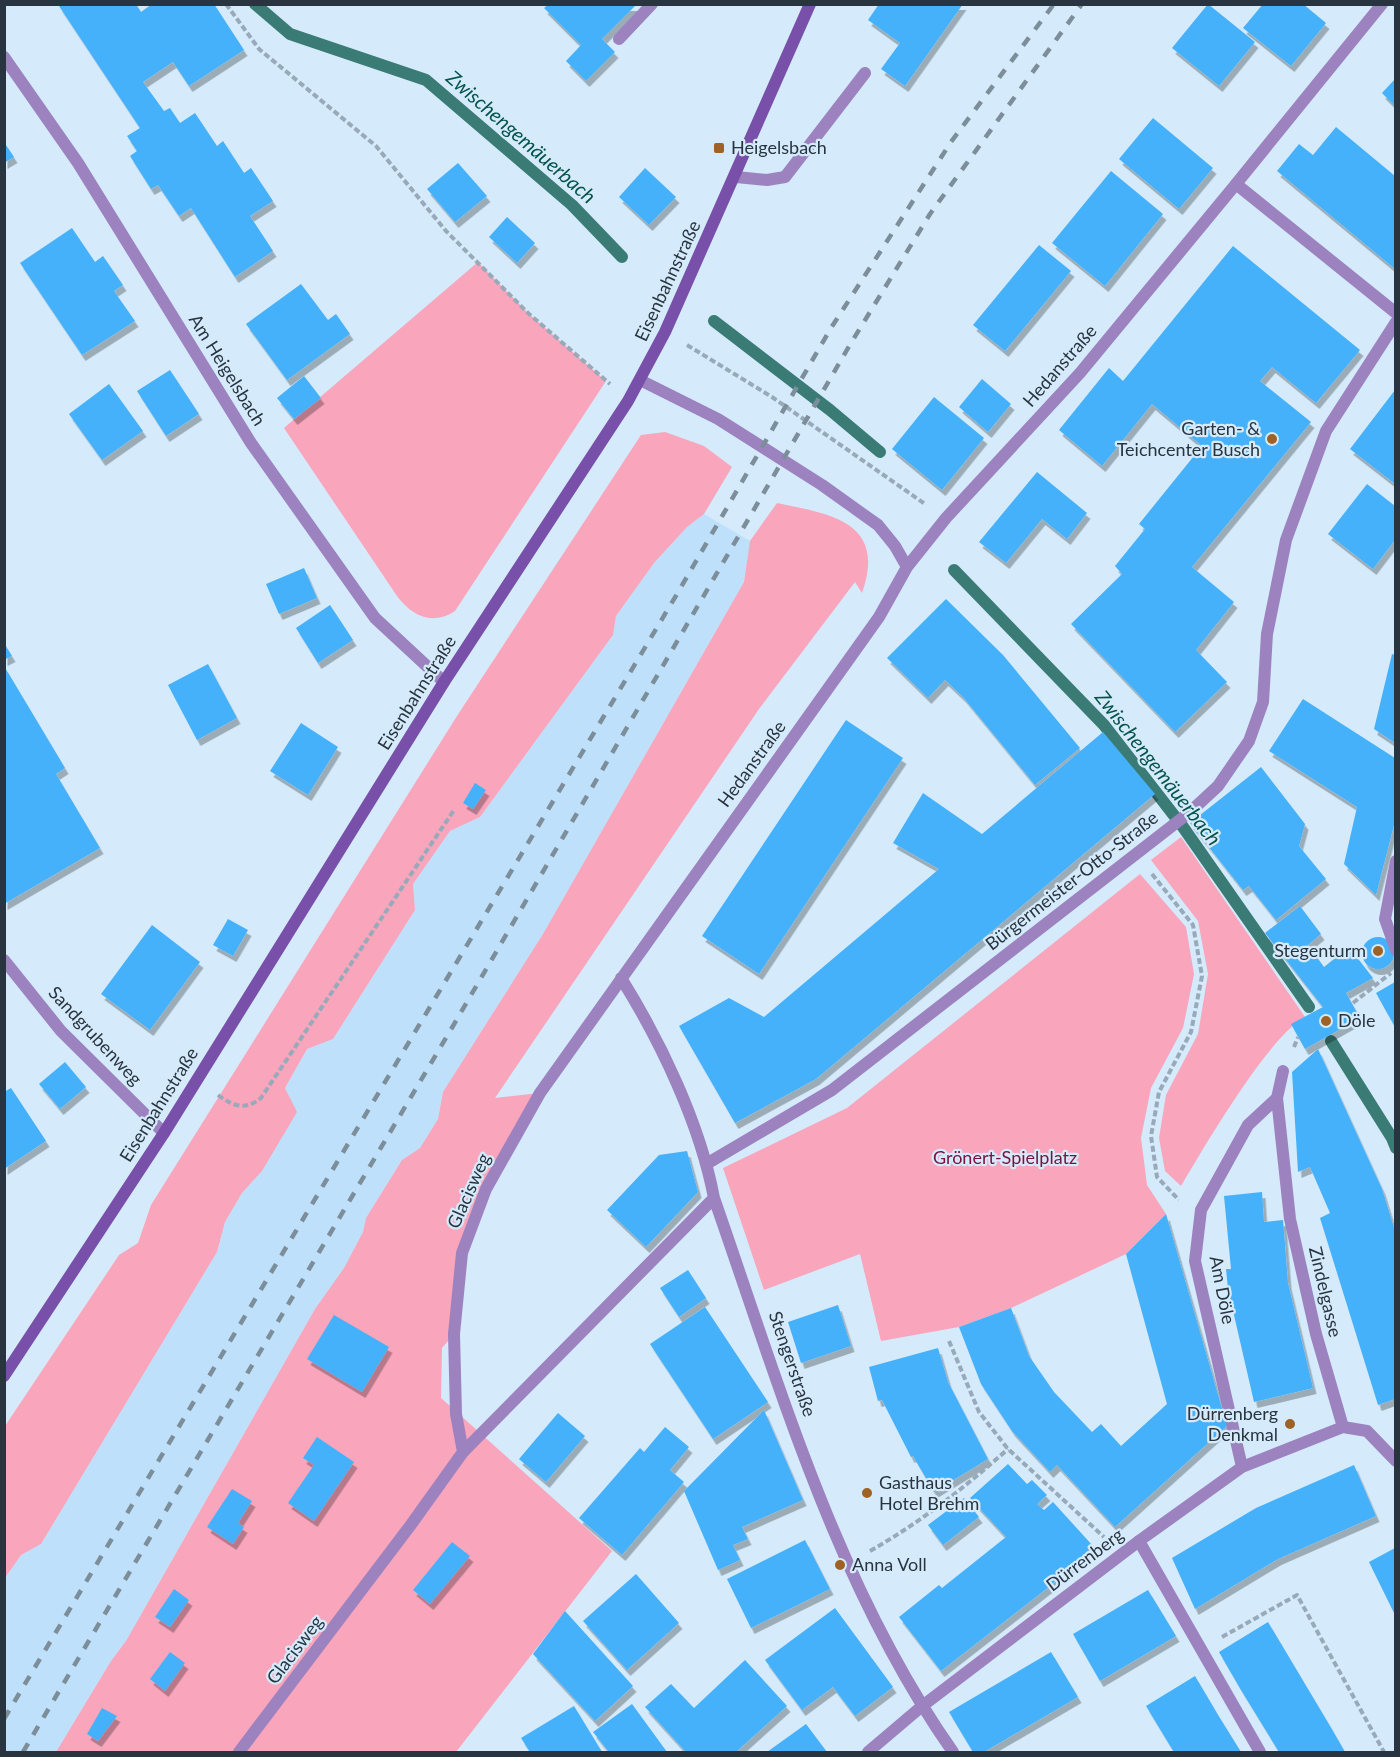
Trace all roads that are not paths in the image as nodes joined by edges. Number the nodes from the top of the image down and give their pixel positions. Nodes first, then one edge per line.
1 (652, 4) edge
2 (810, 4) edge
3 (1382, 4) edge
4 (619, 39) dead end
5 (4, 57) edge
6 (865, 73) dead end
7 (736, 177) junction
8 (1236, 184) junction
9 (1395, 313) edge
10 (1395, 322) edge
11 (640, 380) junction
12 (907, 567) junction
13 (444, 682) junction
14 (1395, 861) edge
15 (1395, 950) edge
16 (4, 960) edge
17 (621, 978) junction
18 (1283, 1071) dead end
19 (1277, 1098) junction
20 (164, 1133) junction
21 (708, 1163) junction
22 (714, 1198) junction
23 (4, 1376) edge
24 (1343, 1426) junction
25 (462, 1452) junction
26 (1395, 1461) edge
27 (1242, 1467) junction
28 (1139, 1541) junction
29 (921, 1707) junction
30 (239, 1752) edge
31 (868, 1752) edge
32 (953, 1752) edge
33 (1260, 1752) edge

1 - 4 street
2 - 7 street, Eisenbahnstraße
3 - 8 street, Hedanstraße
5 - 13 street, Am Heigelsbach
6 - 7 street
7 - 11 street, Eisenbahnstraße
8 - 9 street
8 - 12 street, Hedanstraße
10 - 21 street, Bürgermeister-Otto-Straße
11 - 12 street
11 - 13 street, Eisenbahnstraße
12 - 17 street, Hedanstraße
13 - 20 street, Eisenbahnstraße
14 - 15 street
16 - 20 street, Sandgrubenweg
17 - 21 street, Stengerstraße
17 - 25 street, Glacisweg
18 - 19 street
19 - 24 street, Zindelgasse
19 - 27 street, Am Döle
20 - 23 street, Eisenbahnstraße
21 - 22 street, Stengerstraße
22 - 25 street, Glacisweg
22 - 29 street, Stengerstraße
24 - 26 street
24 - 27 street, Dürrenberg
25 - 30 street, Glacisweg
27 - 28 street, Dürrenberg
28 - 29 street, Dürrenberg
28 - 33 street
29 - 31 street, Dürrenberg
29 - 32 street, Stengerstraße

